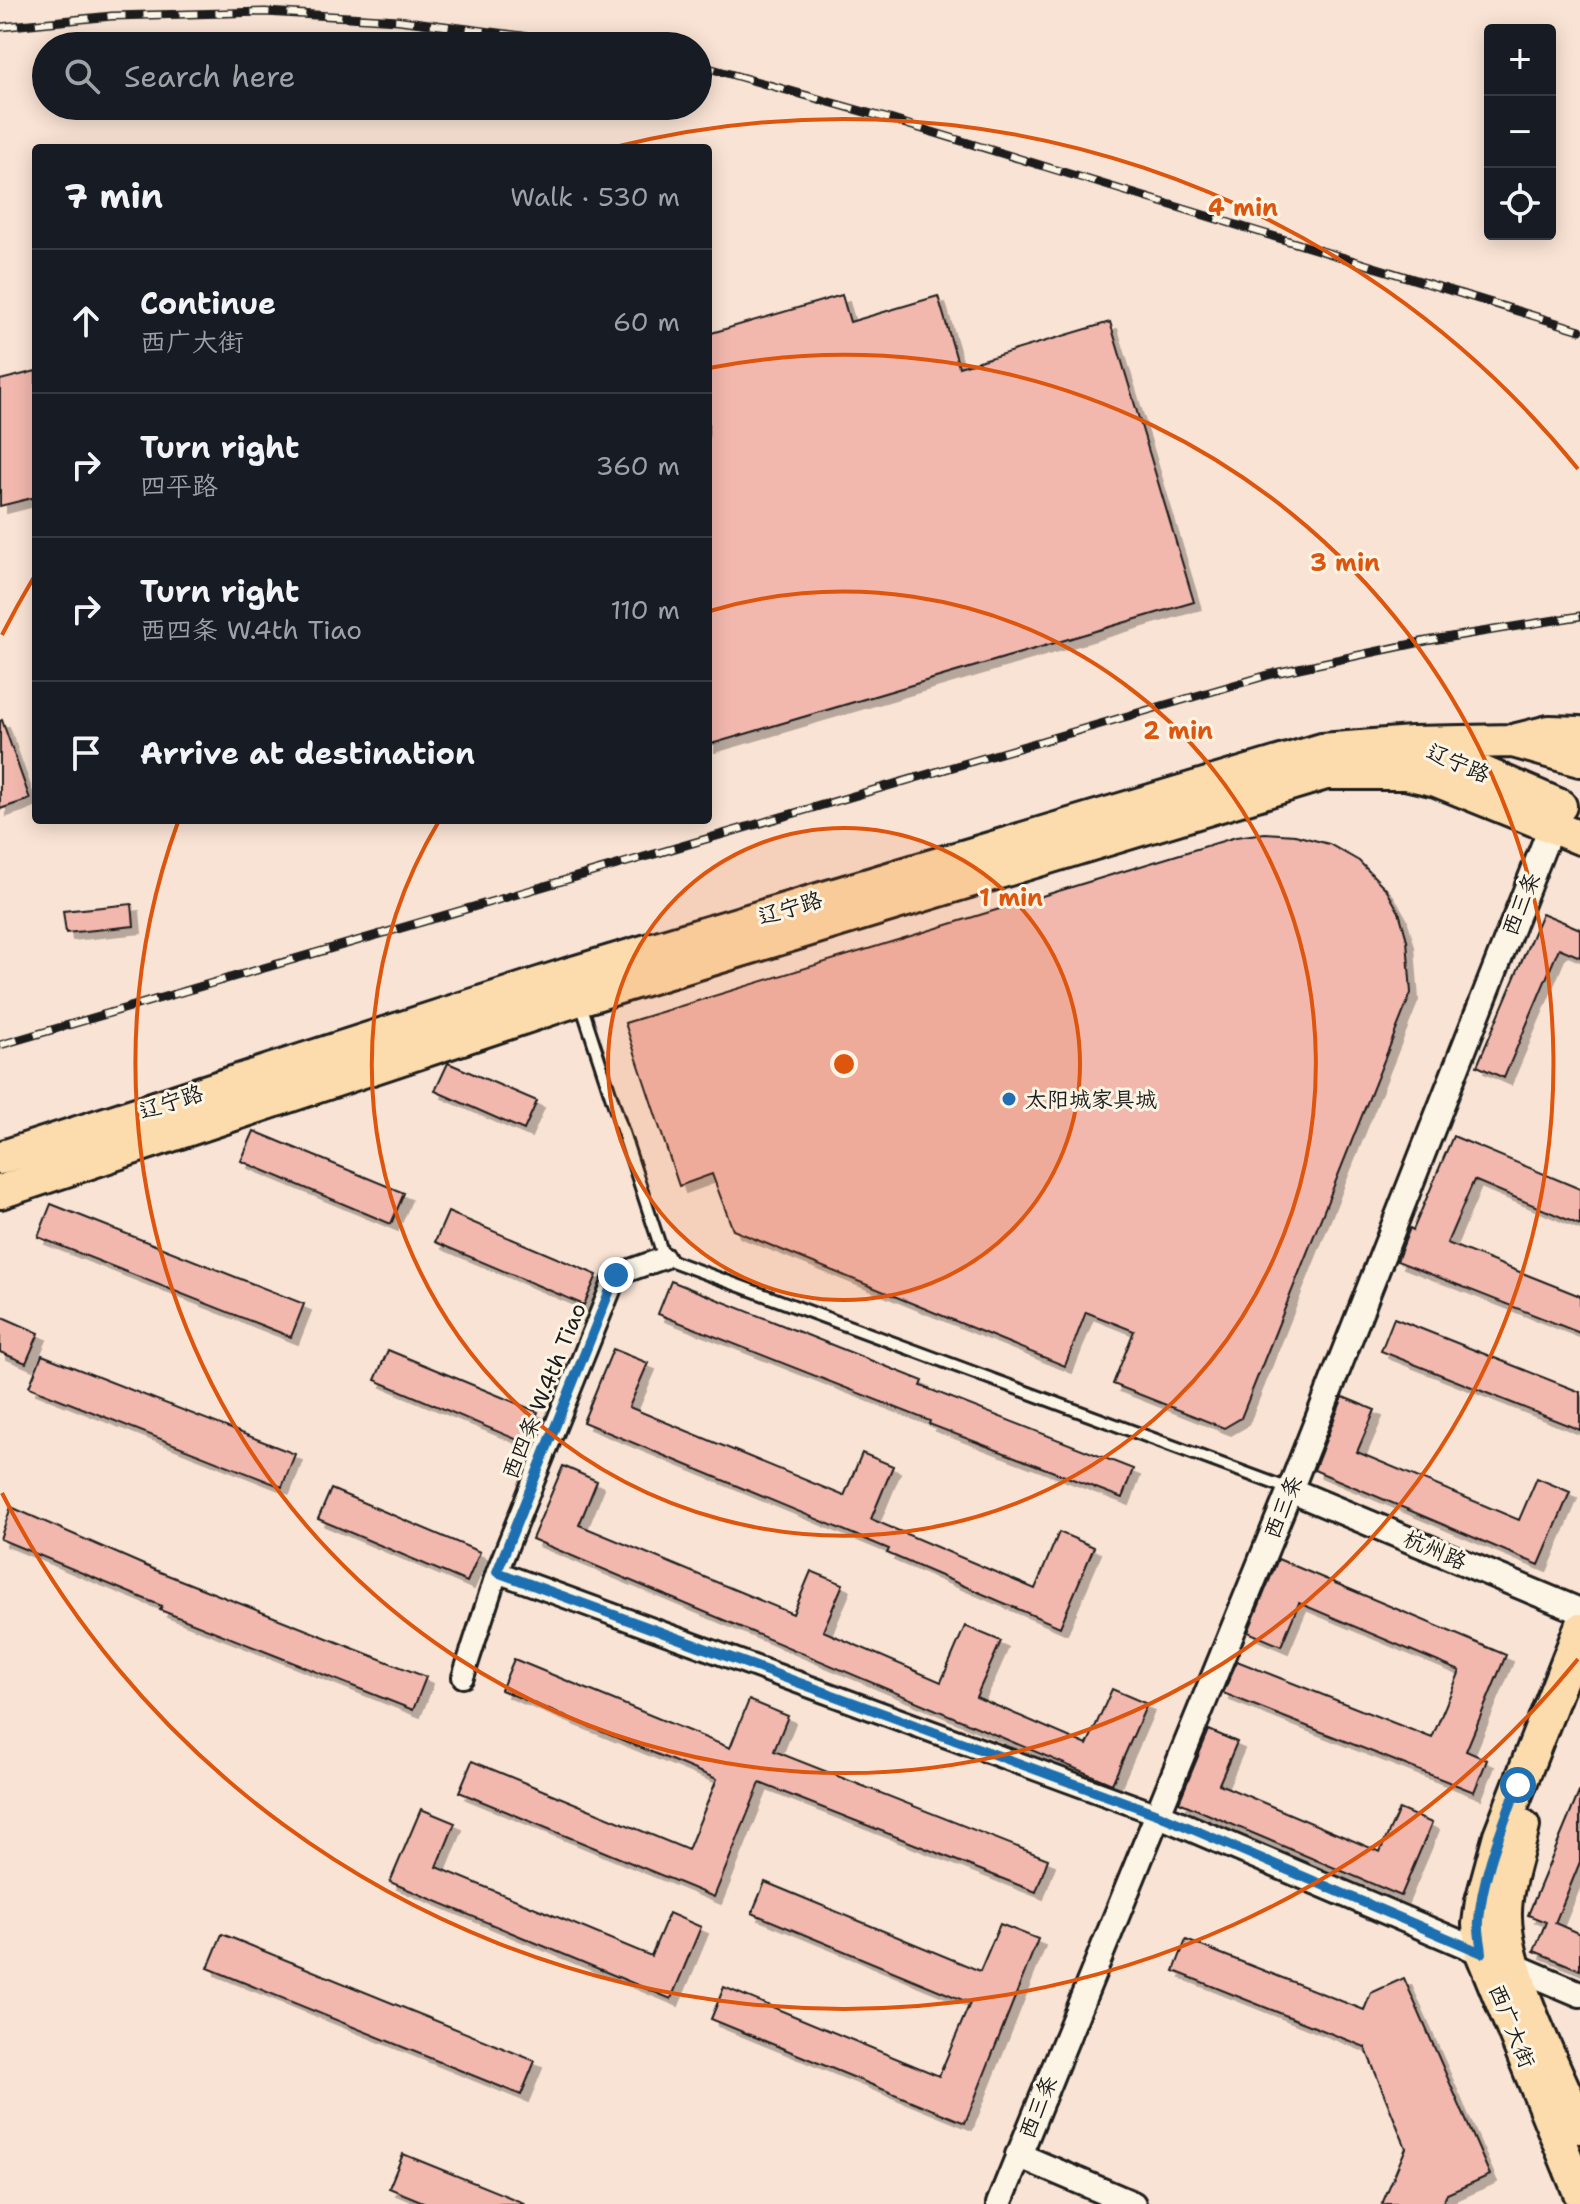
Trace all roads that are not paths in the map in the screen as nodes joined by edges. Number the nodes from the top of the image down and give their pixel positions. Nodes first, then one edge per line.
1 (1580, 733) edge
2 (1513, 741) junction
3 (1412, 743) junction
4 (1580, 760) edge
5 (1568, 821) edge
6 (579, 999) junction
7 (0, 1158) edge
8 (0, 1192) edge
9 (664, 1258) junction
10 (1290, 1490) junction
11 (497, 1572) junction
12 (1580, 1611) edge
13 (1580, 1630) edge
14 (463, 1677) dead end
15 (1580, 1680) edge
16 (1157, 1814) junction
17 (1482, 1953) junction
18 (1514, 1967) junction
19 (1580, 1994) edge
20 (1580, 2127) edge
21 (1018, 2155) junction
22 (1580, 2193) edge
23 (999, 2204) edge
24 (1133, 2204) edge

1 - 2 main road
2 - 3 main road
2 - 4 main road
3 - 5 main road, 辽宁路
3 - 7 main road, 辽宁路
5 - 6 main road, 辽宁路
5 - 10 street, 西三条
6 - 8 main road, 辽宁路
6 - 9 lane
9 - 10 lane
9 - 11 street, 西四条 W.4th Tiao
10 - 12 street, 杭州路
10 - 16 street, 西三条
11 - 14 street, 西四条 W.4th Tiao
11 - 16 street
13 - 17 main road, 西广大街
15 - 18 main road
16 - 17 street
16 - 21 street, 西三条
17 - 18 street
17 - 22 main road, 西广大街
18 - 19 street
18 - 20 main road
21 - 23 street, 西三条
21 - 24 street

